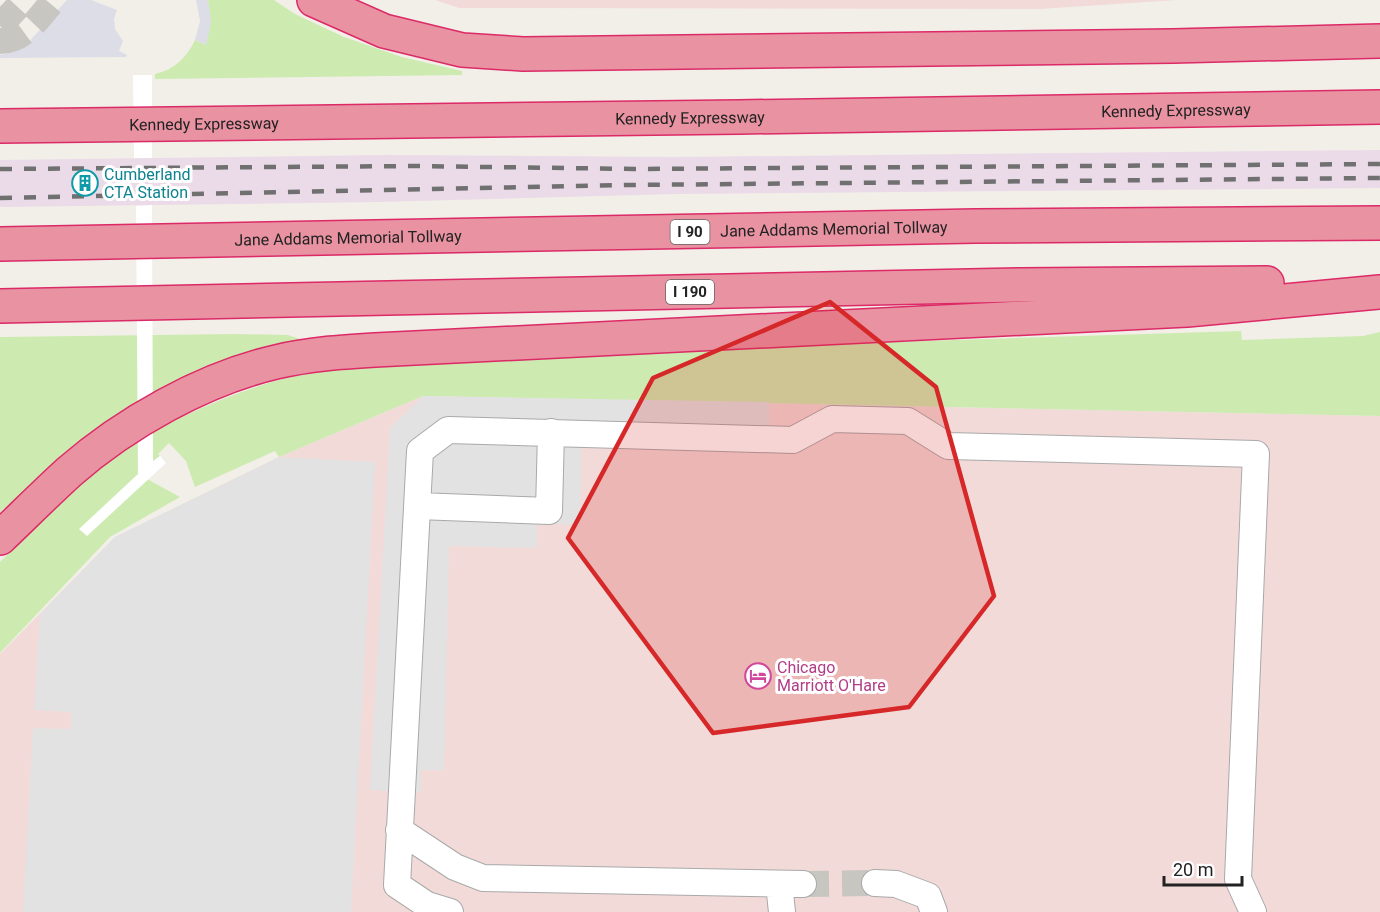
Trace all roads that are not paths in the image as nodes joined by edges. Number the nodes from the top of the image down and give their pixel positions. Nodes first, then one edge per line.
1 (314, 0) edge
2 (1380, 41) edge
3 (1380, 107) edge
4 (0, 126) edge
5 (1380, 223) edge
6 (0, 244) edge
7 (1380, 282) edge
8 (1380, 292) edge
9 (0, 306) edge
10 (551, 432) junction
11 (418, 506) junction
12 (0, 538) edge
13 (399, 830) junction
14 (875, 882) tunnel mouth
15 (450, 912) edge
16 (782, 912) edge
17 (934, 912) edge
18 (1253, 912) edge

1 - 2 highway
3 - 4 highway, Kennedy Expressway
5 - 6 highway, Jane Addams Memorial Tollway / I 90
7 - 9 highway, I 190
8 - 12 highway
10 - 11 lane
10 - 11 lane
10 - 18 lane
11 - 13 lane
13 - 15 lane
13 - 16 lane
14 - 17 lane

